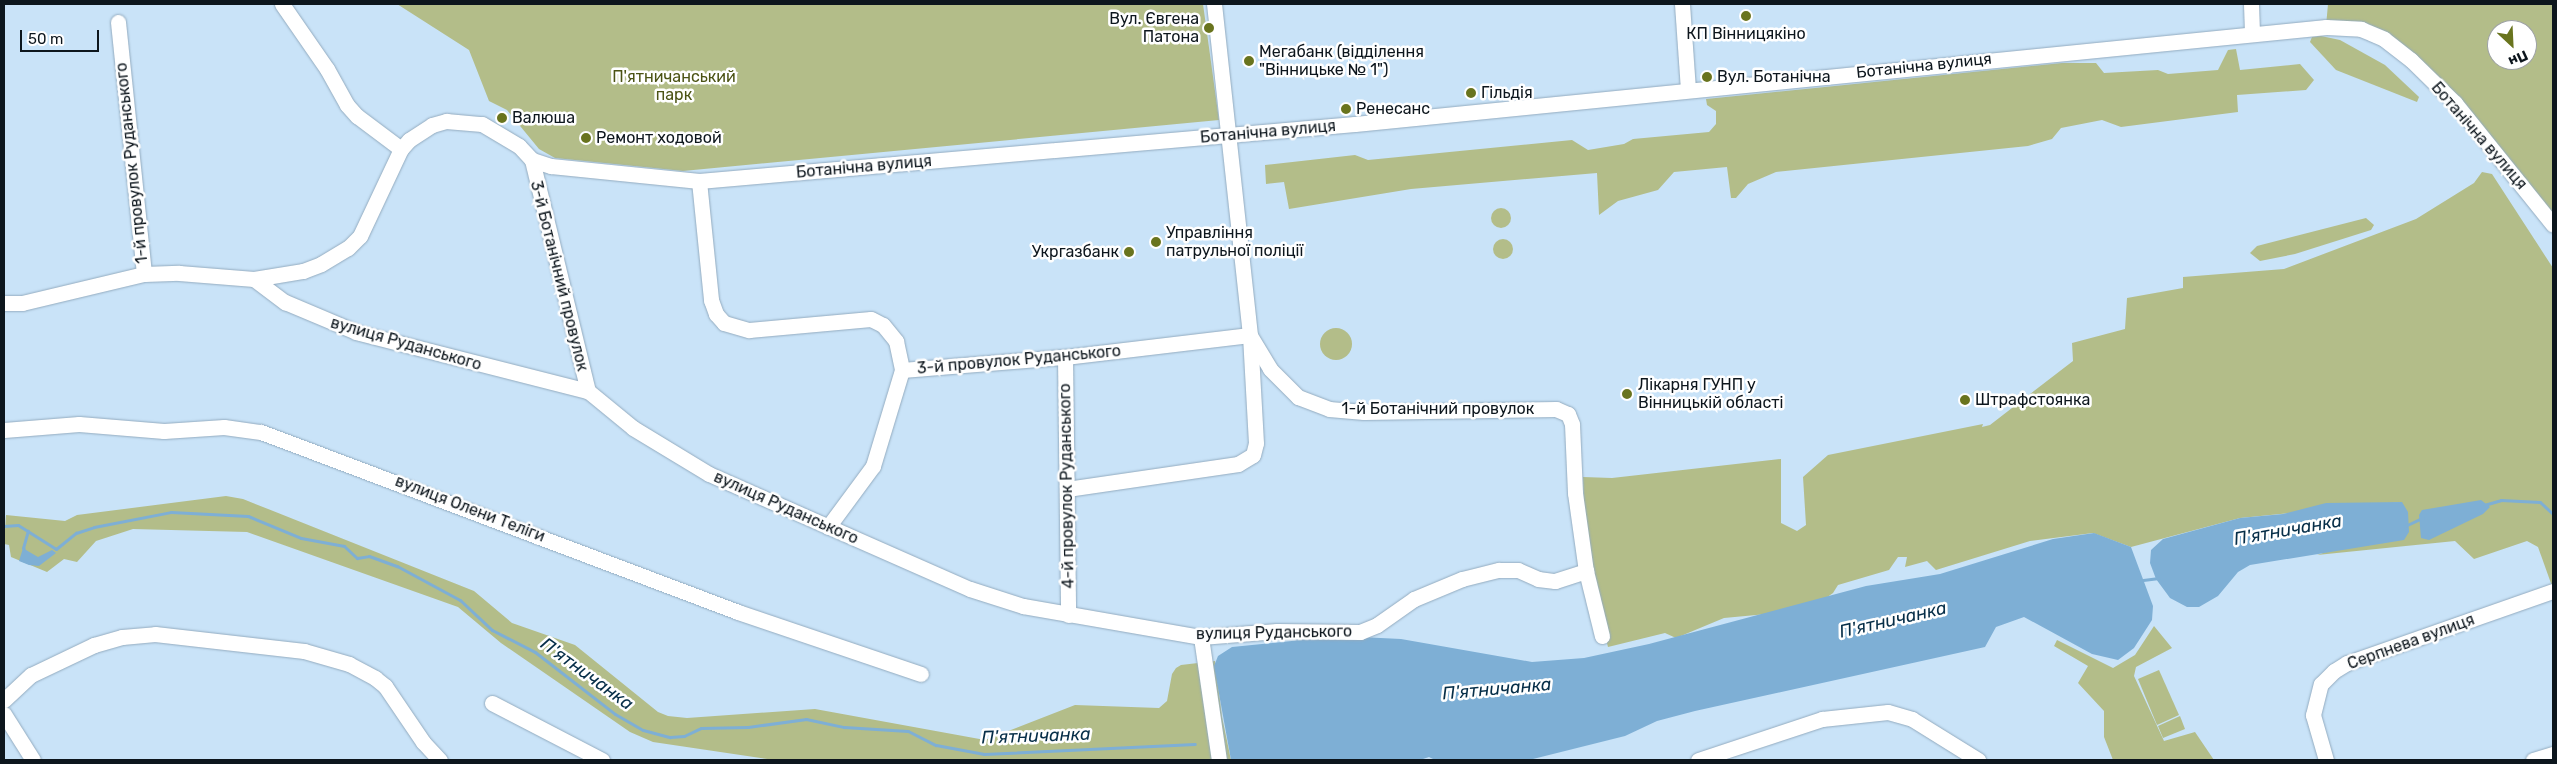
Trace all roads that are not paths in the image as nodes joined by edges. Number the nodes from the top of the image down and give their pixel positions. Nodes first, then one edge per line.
1 (282, 4) edge
2 (1214, 4) edge
3 (1682, 4) edge
4 (2250, 4) edge
5 (118, 22) dead end
6 (2252, 33) junction
7 (1688, 90) junction
8 (1230, 136) junction
9 (401, 149) junction
10 (532, 160) junction
11 (699, 181) junction
12 (2553, 225) edge
13 (144, 274) junction
14 (254, 279) junction
15 (4, 303) edge
16 (1250, 335) junction
17 (1066, 357) junction
18 (902, 370) junction
19 (588, 392) junction
20 (4, 430) edge
21 (1067, 489) junction
22 (828, 527) junction
23 (1586, 571) junction
24 (2553, 591) edge
25 (1068, 614) junction
26 (1602, 636) dead end
27 (1201, 637) junction
28 (921, 674) dead end
29 (4, 700) edge
30 (492, 703) dead end
31 (4, 714) edge
32 (2553, 754) edge
33 (33, 760) edge
34 (440, 760) edge
35 (602, 760) edge
36 (1220, 760) edge
37 (1698, 760) edge
38 (1978, 760) edge
39 (2326, 760) edge
40 (2532, 760) edge

1 - 9 street
2 - 8 street, 1-й Ботанічний провулок
3 - 7 street
4 - 6 street
5 - 13 street, 1-й провулок Руданського
6 - 7 street, Ботанічна вулиця
6 - 12 street, Ботанічна вулиця
7 - 8 street, Ботанічна вулиця
8 - 11 street, Ботанічна вулиця
8 - 16 street, 1-й Ботанічний провулок
9 - 10 street, Ботанічна вулиця
9 - 14 street, Ботанічна вулиця
10 - 11 street, Ботанічна вулиця
10 - 19 street, 3-й Ботанічний провулок
11 - 18 street
13 - 14 street
13 - 15 street
14 - 19 street, вулиця Руданського
16 - 17 street, 3-й провулок Руданського
16 - 21 street, 1-й Ботанічний провулок
16 - 23 street, 1-й Ботанічний провулок
17 - 18 street, 3-й провулок Руданського
17 - 21 street, 4-й провулок Руданського
18 - 22 street, 3-й провулок Руданського
19 - 22 street, вулиця Руданського
20 - 28 street, вулиця Олени Теліги
21 - 25 street, 4-й провулок Руданського
22 - 25 street, вулиця Руданського
23 - 26 street
23 - 27 street, вулиця Руданського
24 - 39 street, Серпнева вулиця
25 - 27 street, вулиця Руданського
27 - 36 street
29 - 34 street
30 - 35 street
31 - 33 street
32 - 40 street
37 - 38 street

